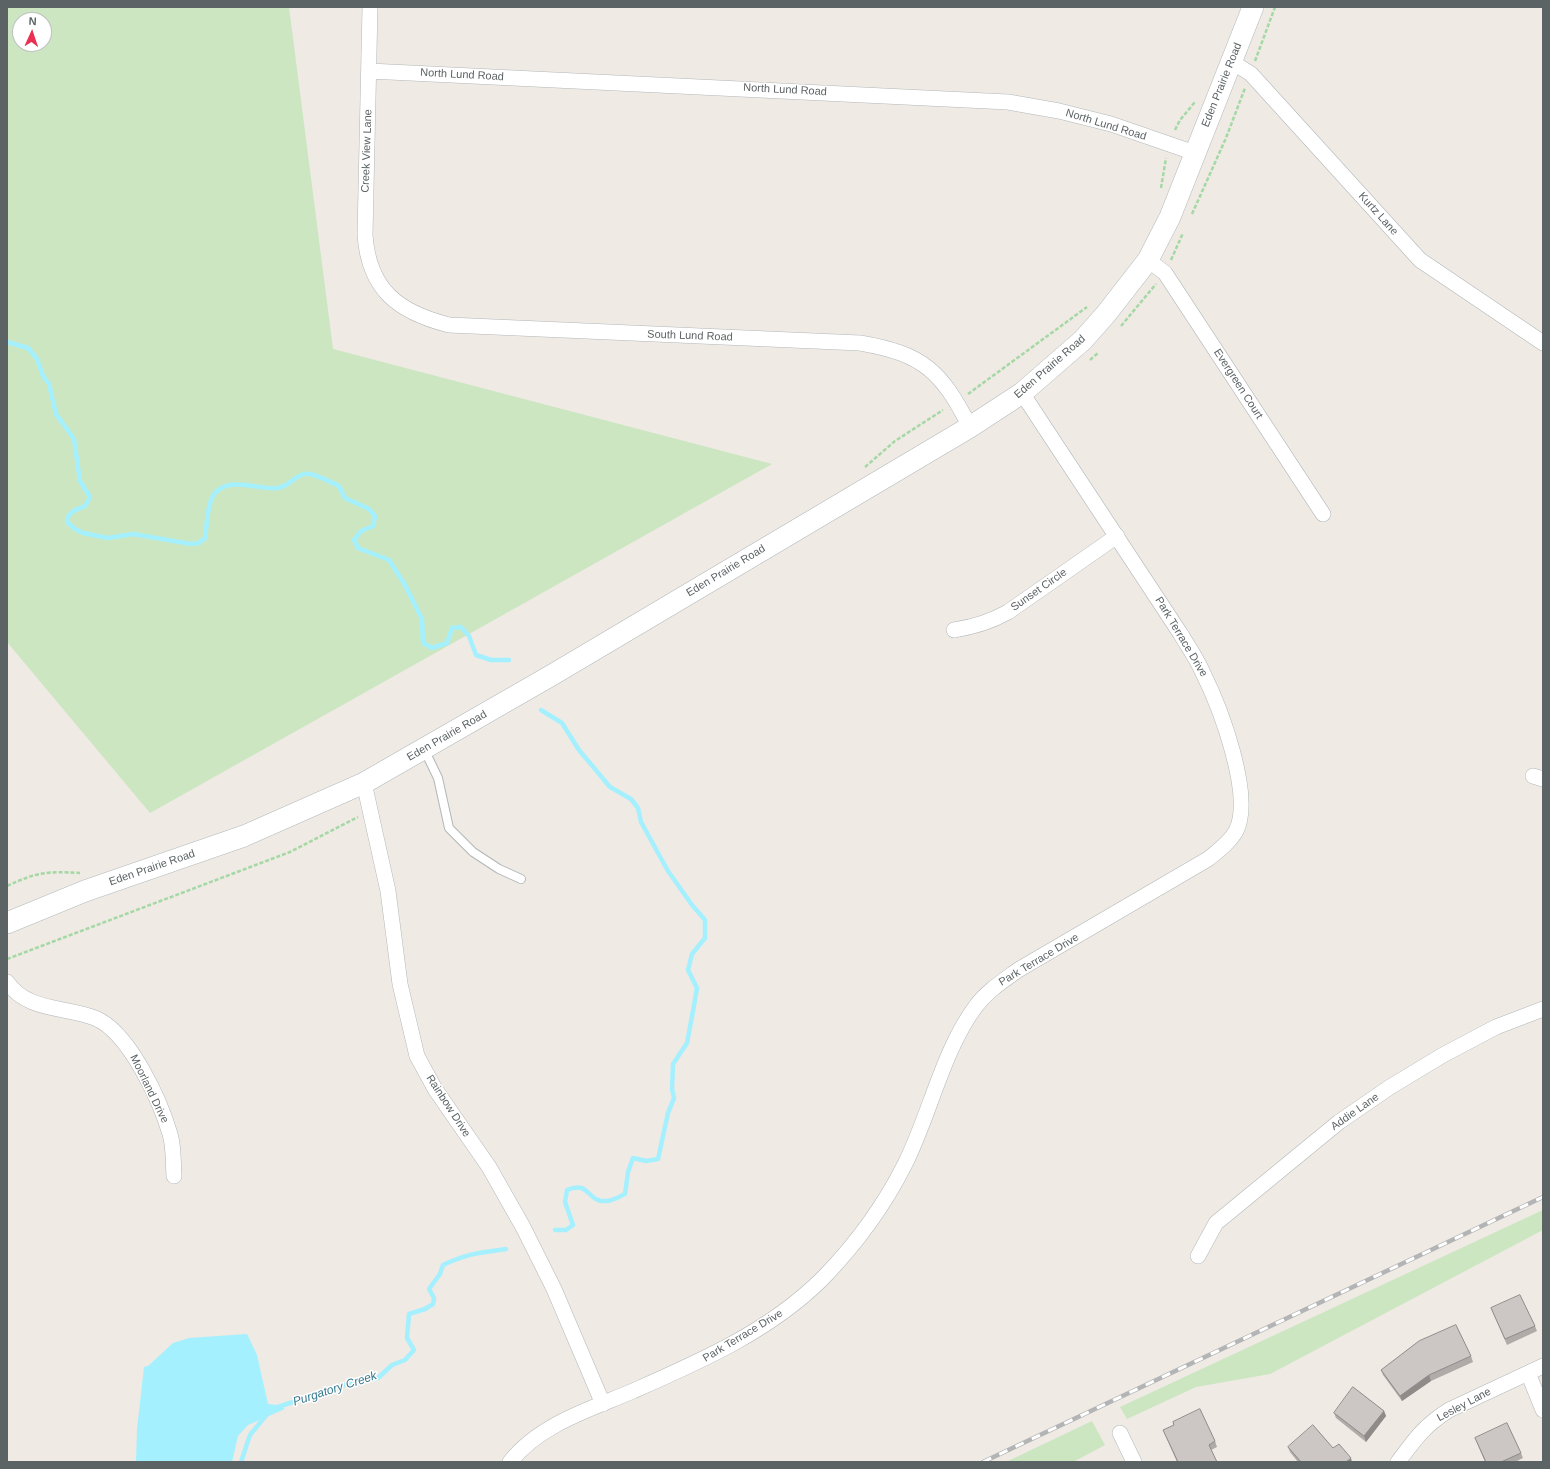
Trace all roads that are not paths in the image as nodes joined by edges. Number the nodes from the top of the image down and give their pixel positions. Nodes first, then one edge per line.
1 (370, 7) edge
2 (1252, 7) edge
3 (1232, 62) junction
4 (369, 71) junction
5 (1195, 153) junction
6 (1148, 260) junction
7 (384, 291) joint
8 (1543, 343) edge
9 (1022, 393) junction
10 (970, 427) junction
11 (1323, 514) dead end
12 (1117, 536) junction
13 (954, 630) dead end
14 (424, 749) junction
15 (364, 783) junction
16 (520, 878) dead end
17 (7, 923) edge
18 (7, 982) edge
19 (1543, 1009) edge
20 (174, 1176) dead end
21 (1198, 1256) dead end
22 (1543, 1366) edge
23 (1528, 1373) junction
24 (603, 1404) junction
25 (1543, 1410) edge
26 (1120, 1433) dead end
27 (510, 1462) edge
28 (1134, 1462) edge
29 (1398, 1462) edge

1 - 4 street, Creek View Lane
2 - 3 main road, Eden Prairie Road
3 - 5 main road, Eden Prairie Road
3 - 8 street, Kurtz Lane
4 - 5 street, North Lund Road
4 - 7 street, Creek View Lane
5 - 6 main road, Eden Prairie Road
6 - 9 main road, Eden Prairie Road
6 - 11 street, Evergreen Court
7 - 10 street, South Lund Road
9 - 10 main road, Eden Prairie Road
9 - 12 street, Park Terrace Drive
10 - 14 main road, Eden Prairie Road
12 - 13 street, Sunset Circle
12 - 24 street, Park Terrace Drive
14 - 15 main road, Eden Prairie Road
14 - 16 lane
15 - 17 main road, Eden Prairie Road
15 - 24 street, Rainbow Drive
18 - 20 street, Moorland Drive
19 - 21 street, Addie Lane
22 - 23 street, Lesley Lane
23 - 25 street
23 - 29 street, Lesley Lane
24 - 27 street, Park Terrace Drive
26 - 28 street

